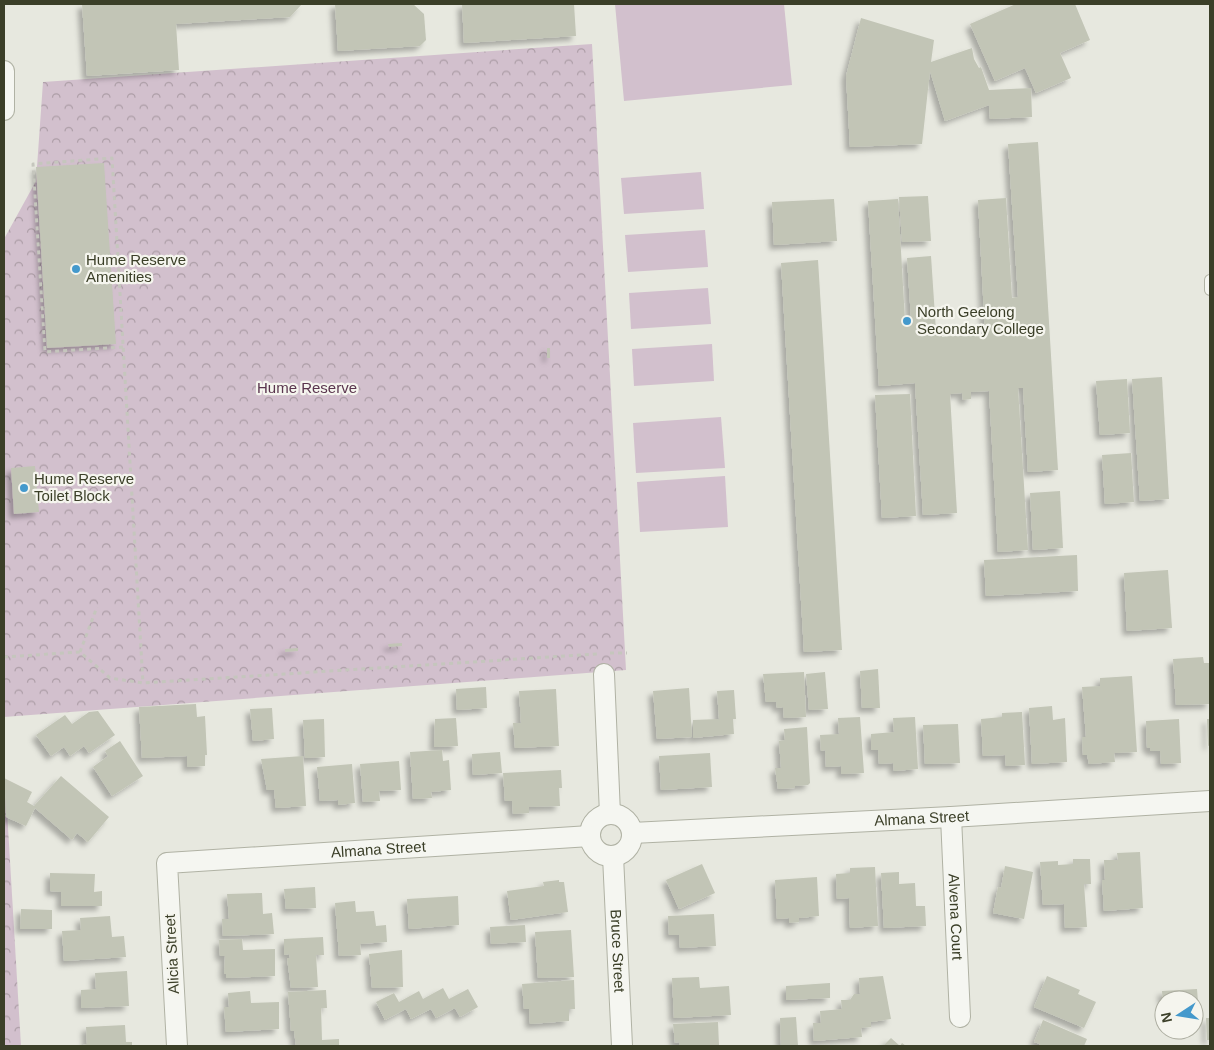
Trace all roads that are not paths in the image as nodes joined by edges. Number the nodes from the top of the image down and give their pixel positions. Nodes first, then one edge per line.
1 (4, 71) edge
2 (4, 110) edge
3 (1210, 280) edge
4 (1210, 290) edge
5 (604, 674) dead end
6 (1210, 801) edge
7 (610, 814) junction
8 (951, 817) junction
9 (632, 833) junction
10 (590, 836) junction
11 (613, 856) junction
12 (167, 862) joint
13 (960, 1017) dead end
14 (178, 1046) edge
15 (622, 1046) edge

1 - 2 street
3 - 4 lane
5 - 7 street
6 - 8 street, Almana Street
7 - 9 street
7 - 10 street
8 - 9 street, Almana Street
8 - 13 street, Alvena Court
9 - 11 street
10 - 11 street
10 - 12 street, Almana Street
11 - 15 street, Bruce Street
12 - 14 street, Alicia Street

